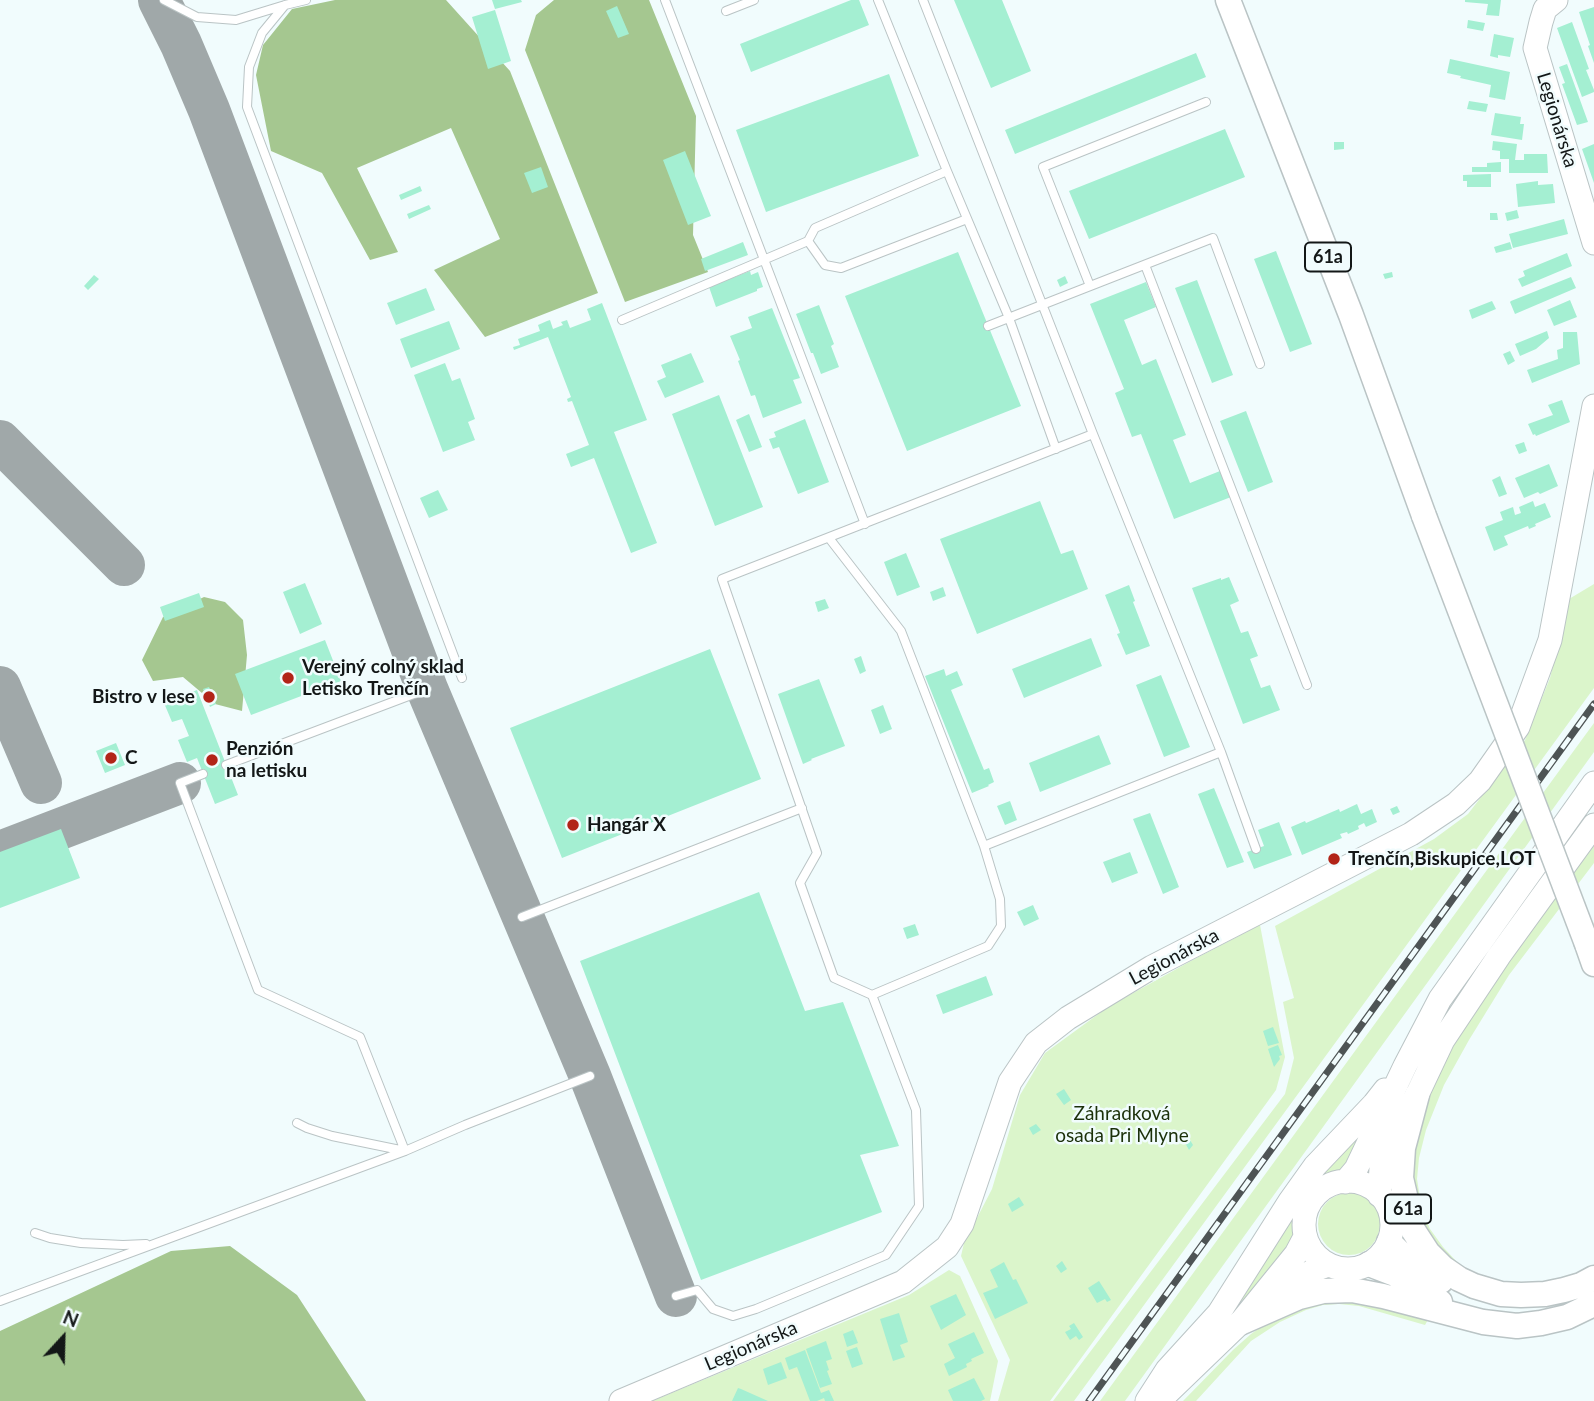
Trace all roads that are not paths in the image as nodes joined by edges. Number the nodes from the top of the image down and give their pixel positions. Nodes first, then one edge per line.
1 (164, 0) edge
2 (306, 0) edge
3 (665, 0) edge
4 (754, 0) edge
5 (878, 0) edge
6 (923, 0) edge
7 (1228, 0) edge
8 (1556, 0) edge
9 (285, 5) junction
10 (726, 10) dead end
11 (1206, 102) dead end
12 (947, 171) junction
13 (967, 219) junction
14 (808, 242) junction
15 (1594, 243) edge
16 (764, 258) junction
17 (1145, 265) junction
18 (1090, 286) junction
19 (1042, 304) junction
20 (1009, 317) junction
21 (622, 320) dead end
22 (988, 326) dead end
23 (1261, 364) dead end
24 (1594, 406) edge
25 (1093, 434) junction
26 (1055, 449) junction
27 (864, 524) junction
28 (829, 538) junction
29 (462, 678) dead end
30 (1307, 685) dead end
31 (427, 690) dead end
32 (1221, 752) junction
33 (226, 765) dead end
34 (203, 774) dead end
35 (1594, 783) edge
36 (802, 808) junction
37 (1594, 825) edge
38 (984, 846) junction
39 (1256, 849) dead end
40 (522, 917) dead end
41 (1592, 956) edge
42 (872, 995) junction
43 (1405, 1066) junction
44 (590, 1076) dead end
45 (1417, 1095) junction
46 (297, 1123) dead end
47 (405, 1151) junction
48 (1345, 1182) junction
49 (1379, 1195) junction
50 (35, 1233) dead end
51 (1305, 1237) junction
52 (1389, 1242) junction
53 (156, 1243) junction
54 (1369, 1264) junction
55 (1328, 1265) junction
56 (1594, 1280) edge
57 (676, 1296) dead end
58 (0, 1301) edge
59 (1594, 1304) edge
60 (1461, 1316) junction
61 (1240, 1323) junction
62 (621, 1401) edge
63 (1147, 1401) edge
64 (1159, 1401) edge

1 - 9 lane
2 - 9 lane
3 - 16 lane
4 - 10 lane
5 - 12 lane
6 - 19 lane
7 - 41 main road, 61a, bridge
8 - 15 main road, Legionárska
9 - 29 lane
11 - 18 lane
12 - 13 lane
12 - 14 lane
13 - 14 lane
13 - 20 lane
14 - 16 lane
16 - 21 lane
16 - 27 lane
17 - 18 lane
17 - 23 lane
17 - 30 lane
18 - 19 lane
19 - 20 lane
19 - 25 lane
20 - 22 lane
20 - 26 lane
24 - 62 main road, Legionárska
25 - 26 lane
25 - 32 lane
26 - 27 lane
27 - 28 lane
28 - 36 lane
28 - 38 lane
31 - 33 lane
32 - 38 lane
32 - 39 lane
34 - 47 lane
35 - 43 main road
36 - 40 lane
36 - 42 lane
37 - 45 main road
38 - 42 lane
42 - 57 lane
43 - 48 main road
43 - 63 main road
44 - 47 lane
45 - 49 main road
45 - 56 main road, 61a
46 - 47 lane
47 - 53 lane
48 - 49 main road
48 - 51 main road
49 - 52 main road
50 - 53 lane
51 - 55 main road
51 - 61 main road
52 - 54 main road
52 - 56 main road, 61a
53 - 58 lane
54 - 55 main road
54 - 60 main road
55 - 61 main road
59 - 60 main road
60 - 61 main road
61 - 64 main road

